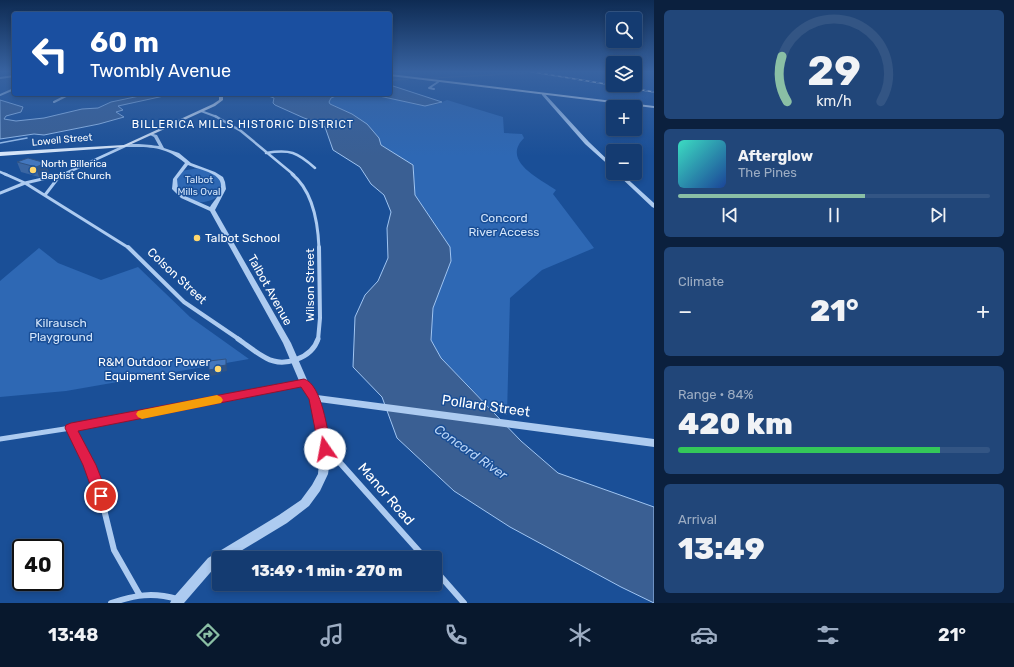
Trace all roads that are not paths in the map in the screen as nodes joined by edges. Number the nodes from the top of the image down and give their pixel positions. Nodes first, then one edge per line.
1 (60, 99) edge
2 (220, 99) edge
3 (548, 99) edge
4 (587, 99) edge
5 (54, 102) dead end
6 (654, 107) edge
7 (201, 111) junction
8 (151, 134) junction
9 (125, 146) junction
10 (162, 148) junction
11 (266, 153) junction
12 (0, 154) edge
13 (606, 161) edge
14 (187, 163) junction
15 (315, 168) dead end
16 (0, 172) edge
17 (60, 176) junction
18 (626, 180) edge
19 (25, 183) junction
20 (0, 193) edge
21 (45, 195) junction
22 (654, 206) edge
23 (212, 210) junction
24 (295, 359) junction
25 (304, 382) junction
26 (314, 398) junction
27 (71, 428) junction
28 (0, 439) edge
29 (654, 443) edge
30 (325, 449) junction
31 (419, 551) edge
32 (442, 578) edge
33 (139, 594) junction
34 (176, 601) edge
35 (111, 603) edge
36 (464, 603) edge

1 - 5 street
2 - 7 main road
3 - 13 street
4 - 6 main road
7 - 8 main road
7 - 11 street, Wilson Street
8 - 9 main road
8 - 10 street
9 - 10 street
9 - 12 main road, Lowell Street
9 - 17 street
10 - 14 street
11 - 15 street
11 - 24 street, Wilson Street
14 - 23 street
14 - 23 street
16 - 19 street, Colson Street
17 - 19 street
17 - 21 street
18 - 22 street
19 - 20 street
19 - 21 street, Colson Street
21 - 24 street, Colson Street
23 - 24 street, Talbot Avenue
24 - 25 street, Talbot Avenue
25 - 26 street
25 - 27 street
26 - 29 street, Pollard Street
26 - 30 street
27 - 28 street
27 - 33 street
30 - 31 street, Manor Road
30 - 34 street
32 - 36 street
33 - 34 street
33 - 35 street

